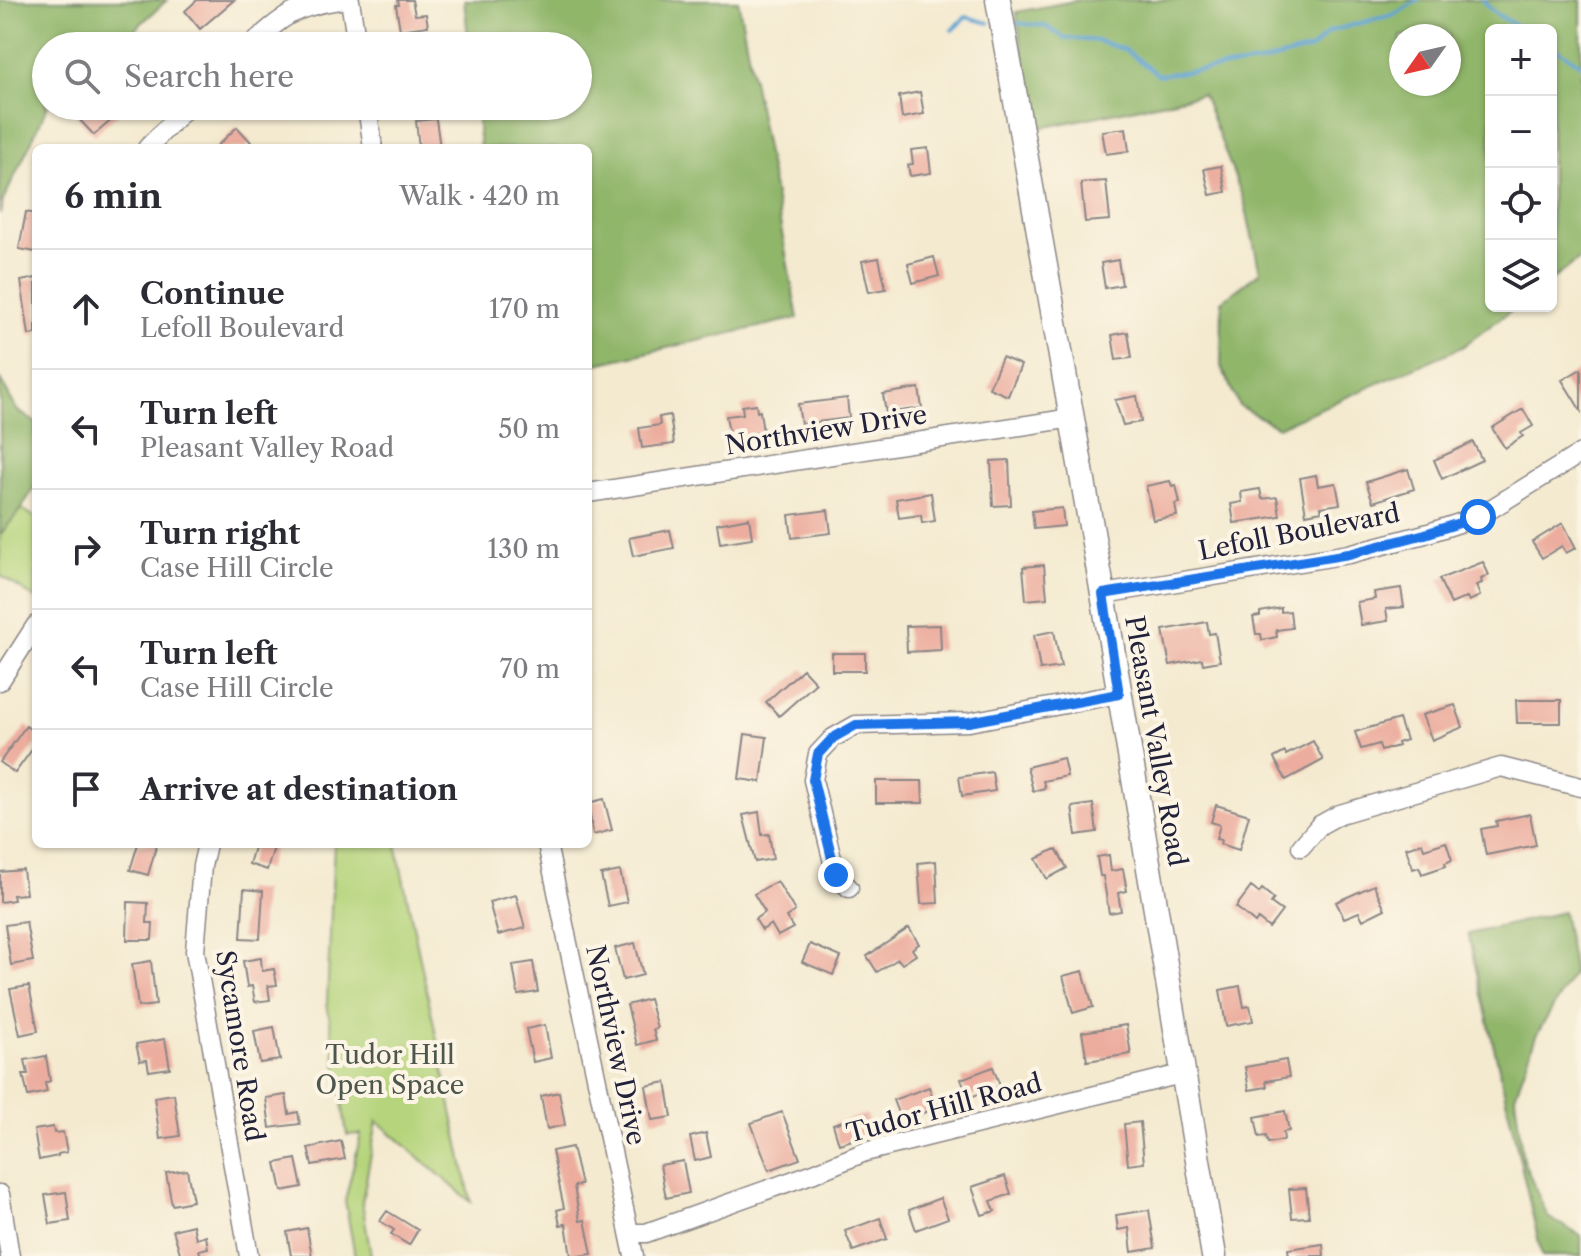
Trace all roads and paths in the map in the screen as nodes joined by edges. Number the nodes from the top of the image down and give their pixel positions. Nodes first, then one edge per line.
1 (339, 0) edge
2 (350, 0) edge
3 (999, 0) edge
4 (266, 32) edge
5 (355, 32) edge
6 (174, 120) edge
7 (369, 120) edge
8 (151, 144) edge
9 (372, 144) edge
10 (1072, 418) junction
11 (1581, 453) edge
12 (592, 492) edge
13 (1103, 594) junction
14 (32, 631) edge
15 (0, 681) edge
16 (1119, 694) junction
17 (1581, 787) edge
18 (1301, 847) dead end
19 (206, 848) edge
20 (548, 848) edge
21 (849, 888) dead end
22 (1185, 1073) junction
23 (0, 1194) edge
24 (630, 1233) junction
25 (10, 1256) edge
26 (249, 1256) edge
27 (634, 1256) edge
28 (1214, 1256) edge

1 - 4 street
2 - 5 street
3 - 10 main road, Pleasant Valley Road
6 - 8 street
7 - 9 street
10 - 12 street, Northview Drive
10 - 13 main road, Pleasant Valley Road
11 - 13 street, Lefoll Boulevard
13 - 16 main road, Pleasant Valley Road
14 - 15 street
16 - 21 street
16 - 22 main road, Pleasant Valley Road
17 - 18 street
19 - 26 street, Sycamore Road
20 - 24 street, Northview Drive
22 - 24 street, Tudor Hill Road
22 - 28 main road, Pleasant Valley Road
23 - 25 street
24 - 27 street, Northview Drive

